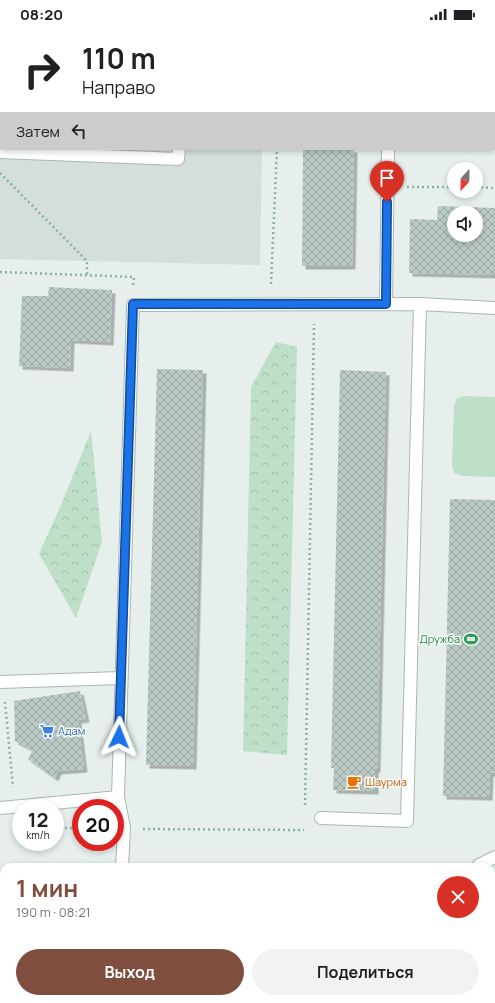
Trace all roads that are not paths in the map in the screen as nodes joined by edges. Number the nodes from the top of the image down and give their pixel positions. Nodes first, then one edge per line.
1 (179, 150) edge
2 (388, 150) edge
3 (0, 152) edge
4 (386, 304) junction
5 (420, 304) junction
6 (495, 308) edge
7 (121, 678) junction
8 (1, 682) edge
9 (118, 797) junction
10 (0, 808) edge
11 (321, 818) dead end
12 (495, 857) edge
13 (122, 863) edge
14 (483, 863) edge

1 - 3 main road
2 - 4 main road
4 - 5 main road
4 - 7 main road
5 - 6 main road
5 - 11 main road
7 - 8 main road
7 - 9 main road
9 - 10 main road
9 - 13 main road
12 - 14 main road

